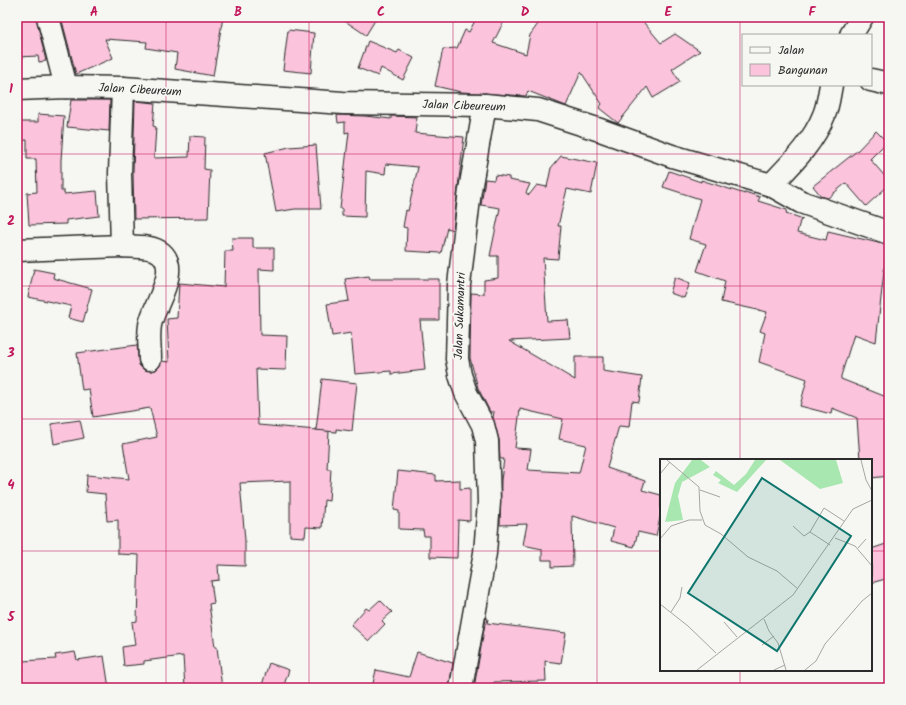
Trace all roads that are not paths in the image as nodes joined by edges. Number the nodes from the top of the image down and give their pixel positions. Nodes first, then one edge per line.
1 (48, 17) edge
2 (862, 17) edge
3 (852, 34) edge
4 (872, 80) edge
5 (889, 84) edge
6 (832, 86) edge
7 (66, 87) junction
8 (123, 88) junction
9 (17, 89) edge
10 (485, 105) junction
11 (771, 185) junction
12 (889, 232) edge
13 (122, 246) junction
14 (17, 250) edge
15 (150, 359) dead end
16 (461, 688) edge

1 - 7 street
2 - 3 street
4 - 5 street
6 - 11 street
7 - 8 street, Jalan Cibeureum
7 - 9 street, Jalan Cibeureum
8 - 10 street, Jalan Cibeureum
8 - 13 street
10 - 11 street, Jalan Cibeureum
10 - 16 street, Jalan Sukamantri
11 - 12 street, Jalan Cibeureum
13 - 14 street
13 - 15 street

